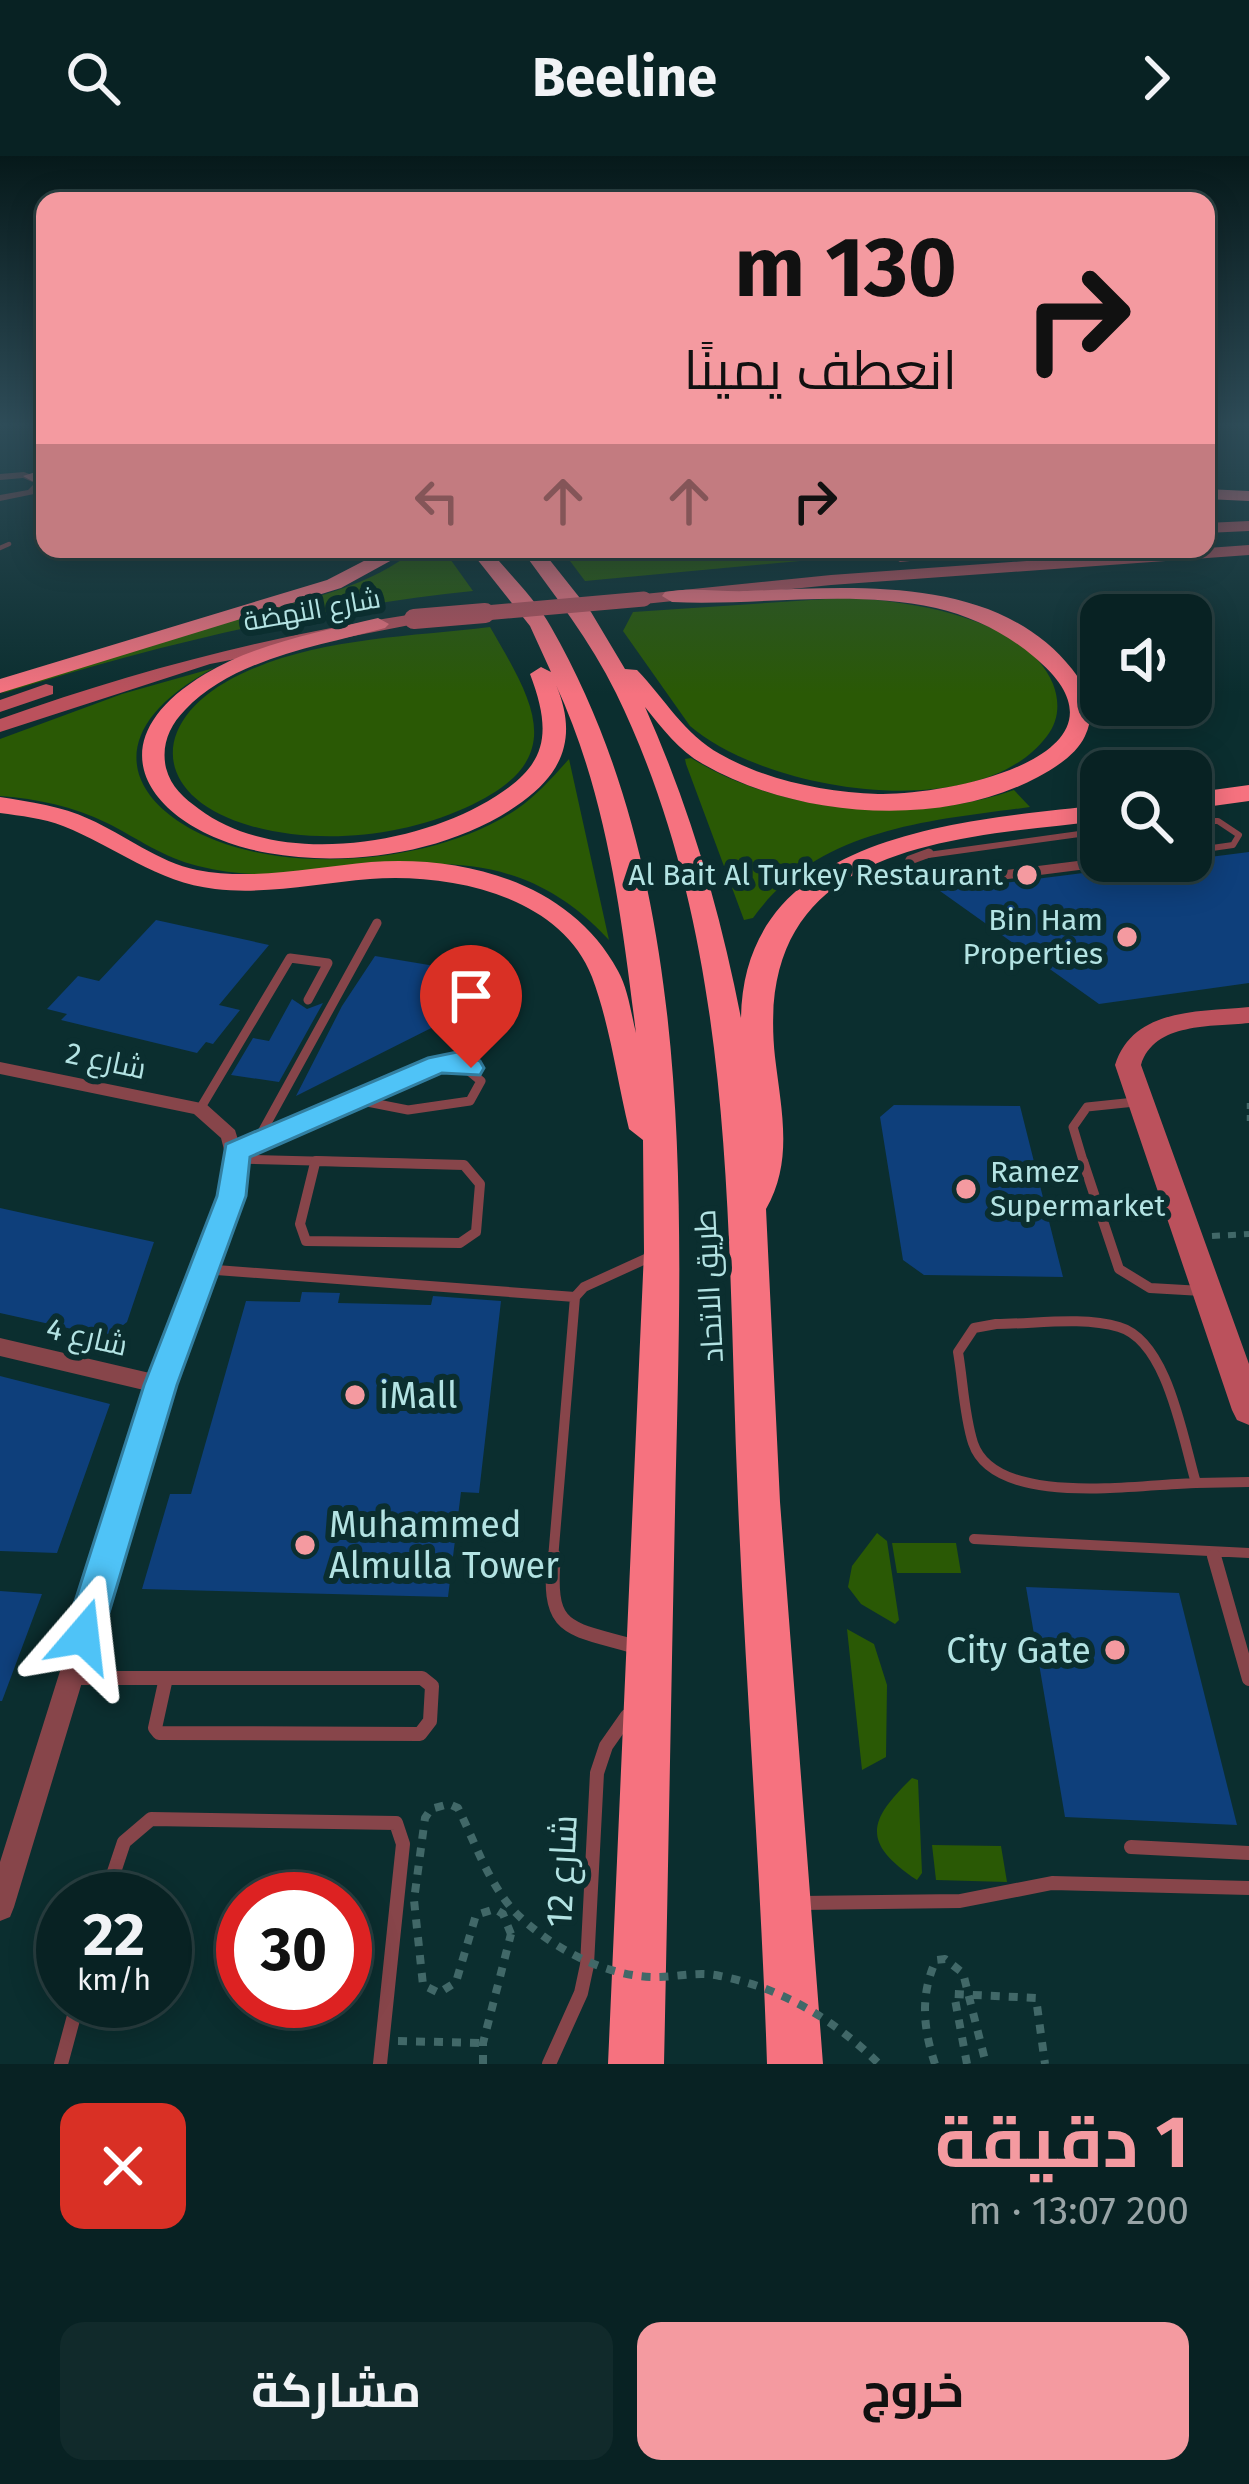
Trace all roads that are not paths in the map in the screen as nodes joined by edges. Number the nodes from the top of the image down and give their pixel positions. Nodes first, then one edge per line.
1 (1249, 526) edge
2 (1215, 528) edge
3 (9, 544) dead end
4 (0, 548) edge
5 (1249, 550) edge
6 (1215, 553) edge
7 (385, 558) edge
8 (487, 558) edge
9 (538, 558) edge
10 (907, 558) edge
11 (1149, 558) edge
12 (503, 577) junction
13 (641, 591) junction
14 (672, 596) junction
15 (413, 612) junction
16 (378, 624) junction
17 (602, 650) junction
18 (0, 686) edge
19 (0, 706) edge
20 (0, 726) edge
21 (1249, 793) edge
22 (1212, 801) edge
23 (0, 805) edge
24 (1080, 817) edge
25 (1212, 817) edge
26 (1080, 834) edge
27 (1212, 848) edge
28 (1080, 865) edge
29 (376, 923) dead end
30 (308, 1000) dead end
31 (1249, 1016) edge
32 (0, 1068) edge
33 (357, 1100) junction
34 (1140, 1102) junction
35 (200, 1109) junction
36 (243, 1151) junction
37 (315, 1163) junction
38 (660, 1183) junction
39 (748, 1208) junction
40 (662, 1252) junction
41 (203, 1269) junction
42 (1207, 1292) junction
43 (575, 1297) junction
44 (0, 1347) edge
45 (160, 1385) junction
46 (1249, 1410) edge
47 (1249, 1482) edge
48 (1196, 1483) junction
49 (974, 1539) dead end
50 (1213, 1552) junction
51 (1249, 1553) edge
52 (649, 1670) junction
53 (70, 1678) junction
54 (166, 1678) junction
55 (1249, 1679) edge
56 (1131, 1847) dead end
57 (1249, 1853) edge
58 (113, 1872) edge
59 (1249, 1888) edge
60 (789, 1903) junction
61 (0, 1907) edge
62 (71, 2028) edge
63 (61, 2064) edge
64 (380, 2064) edge
65 (548, 2064) edge
66 (636, 2064) edge
67 (795, 2064) edge

1 - 2 main road
3 - 4 lane
5 - 6 main road
7 - 18 highway
8 - 12 highway, طريق الاتحاد
9 - 17 highway, طريق الاتحاد
10 - 13 main road
11 - 14 main road
12 - 16 highway
12 - 38 highway, طريق الاتحاد
13 - 14 main road
13 - 15 main road, شارع النهضة, bridge
14 - 17 highway
15 - 16 main road, شارع النهضة
15 - 19 main road, شارع النهضة
16 - 20 main road, شارع النهضة
17 - 39 highway, طريق الاتحاد
21 - 22 highway
23 - 38 highway
24 - 39 highway
25 - 27 lane
26 - 28 lane
29 - 36 lane
30 - 35 lane
31 - 34 main road
32 - 35 street, شارع 2
33 - 33 lane
33 - 36 lane
34 - 42 main road
34 - 42 lane
35 - 36 street
36 - 37 lane
36 - 41 street
37 - 37 lane
38 - 40 highway, طريق الاتحاد
39 - 60 highway, طريق الاتحاد
40 - 43 lane
40 - 52 highway, طريق الاتحاد
41 - 43 lane
41 - 45 street
42 - 46 main road
43 - 52 lane
44 - 45 street, شارع 4
45 - 53 street
47 - 48 lane
48 - 48 lane
49 - 50 lane
50 - 51 lane
50 - 55 lane
52 - 65 lane, شارع 12
52 - 66 highway, طريق الاتحاد
53 - 54 lane
53 - 61 street
54 - 54 lane
56 - 57 lane
58 - 64 lane
59 - 60 lane
60 - 67 highway, طريق الاتحاد
62 - 63 lane

